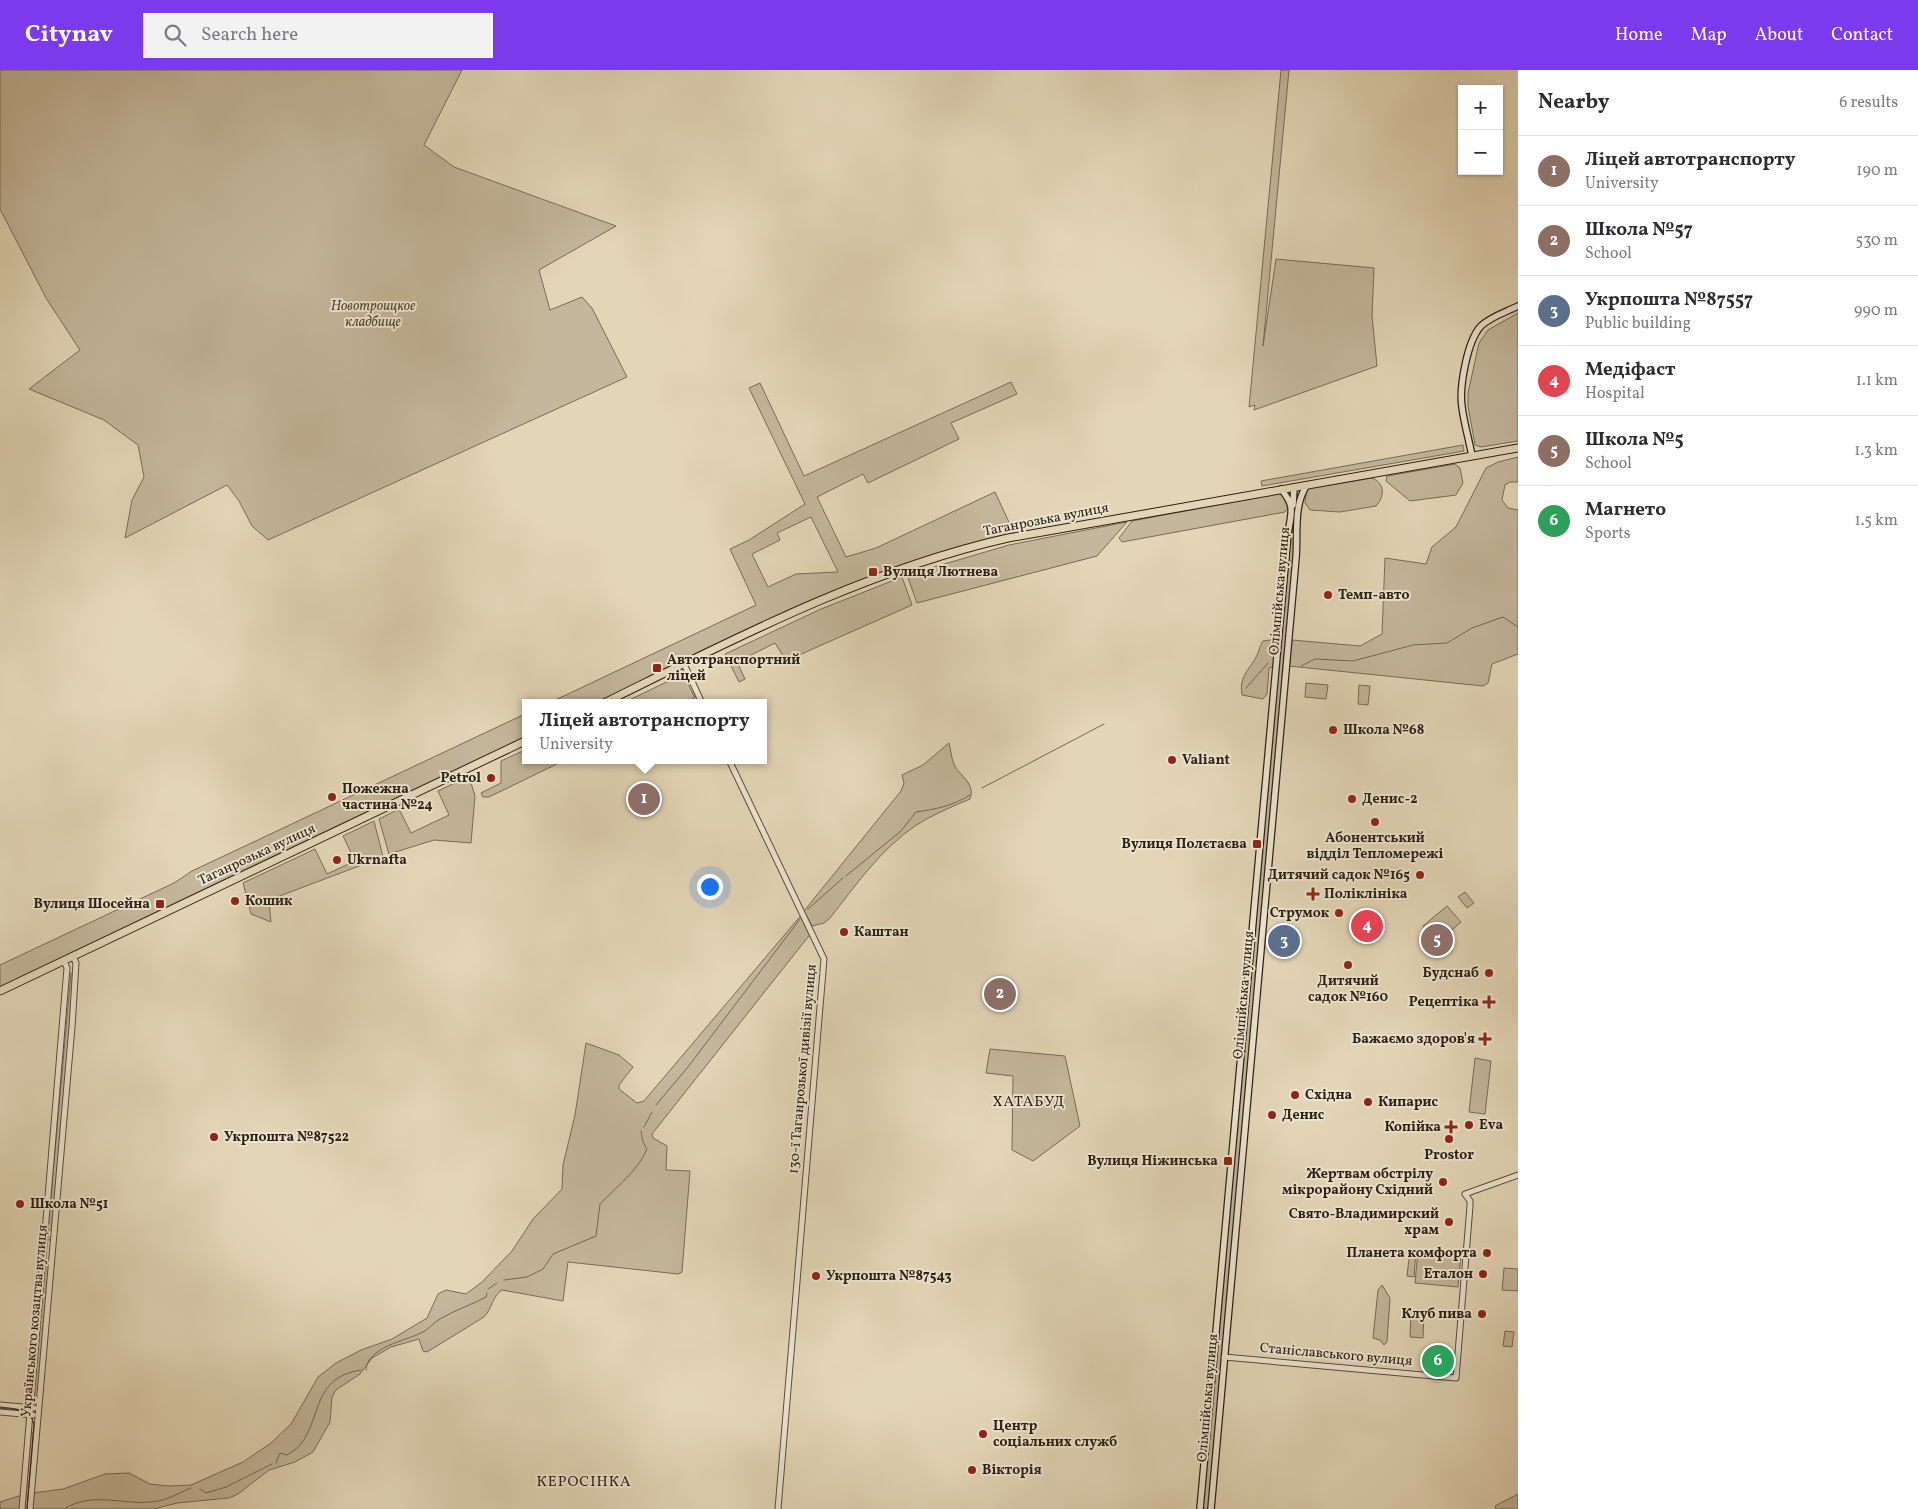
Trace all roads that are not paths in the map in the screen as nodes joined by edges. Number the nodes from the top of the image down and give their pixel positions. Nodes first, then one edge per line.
1 (1518, 306) edge
2 (1518, 448) edge
3 (1472, 456) junction
4 (1307, 484) junction
5 (1295, 486) junction
6 (1281, 489) junction
7 (1295, 508) junction
8 (1291, 517) junction
9 (1298, 517) junction
10 (1282, 596) junction
11 (1292, 597) junction
12 (684, 664) junction
13 (612, 699) edge
14 (700, 699) edge
15 (522, 742) edge
16 (731, 764) edge
17 (1262, 817) junction
18 (1272, 818) junction
19 (73, 956) junction
20 (64, 961) junction
21 (0, 991) edge
22 (1233, 1140) junction
23 (1244, 1141) junction
24 (1518, 1175) edge
25 (45, 1248) junction
26 (53, 1249) junction
27 (1214, 1356) junction
28 (1224, 1357) junction
29 (0, 1404) edge
30 (31, 1408) junction
31 (0, 1412) edge
32 (39, 1412) junction
33 (31, 1415) junction
34 (22, 1509) edge
35 (30, 1509) edge
36 (776, 1509) edge
37 (1200, 1509) edge
38 (1211, 1509) edge

1 - 3 main road
2 - 3 highway, Таганрозька вулиця
3 - 4 highway, Таганрозька вулиця
4 - 5 highway, Таганрозька вулиця
4 - 7 main road, Олімпійська вулиця
5 - 6 highway, Таганрозька вулиця
5 - 7 main road
6 - 7 main road, Олімпійська вулиця
6 - 12 highway, Таганрозька вулиця
7 - 8 main road, Олімпійська вулиця
7 - 9 main road, Олімпійська вулиця
8 - 9 main road
8 - 10 main road, Олімпійська вулиця
9 - 11 main road, Олімпійська вулиця
10 - 11 main road
10 - 17 main road, Олімпійська вулиця
11 - 18 main road, Олімпійська вулиця
12 - 13 highway, Таганрозька вулиця
12 - 14 street
15 - 19 highway, Таганрозька вулиця
16 - 36 street, 130-ї Таганрозької дивізії вулиця
17 - 18 main road
17 - 22 main road, Олімпійська вулиця
18 - 23 main road, Олімпійська вулиця
19 - 20 highway, Таганрозька вулиця
19 - 26 street, Українського козацтва вулиця
20 - 21 highway, Таганрозька вулиця
20 - 25 street, Українського козацтва вулиця
22 - 23 main road
22 - 27 main road, Олімпійська вулиця
23 - 28 main road, Олімпійська вулиця
24 - 28 street, Станіславського вулиця
25 - 26 street
25 - 30 street, Українського козацтва вулиця
26 - 32 street, Українського козацтва вулиця
27 - 28 main road, Станіславського вулиця
27 - 37 main road, Олімпійська вулиця
28 - 38 main road, Олімпійська вулиця
29 - 30 street
30 - 32 street
30 - 33 street, Українського козацтва вулиця
31 - 33 street
32 - 33 street
32 - 35 street, Українського козацтва вулиця
33 - 34 street, Українського козацтва вулиця

